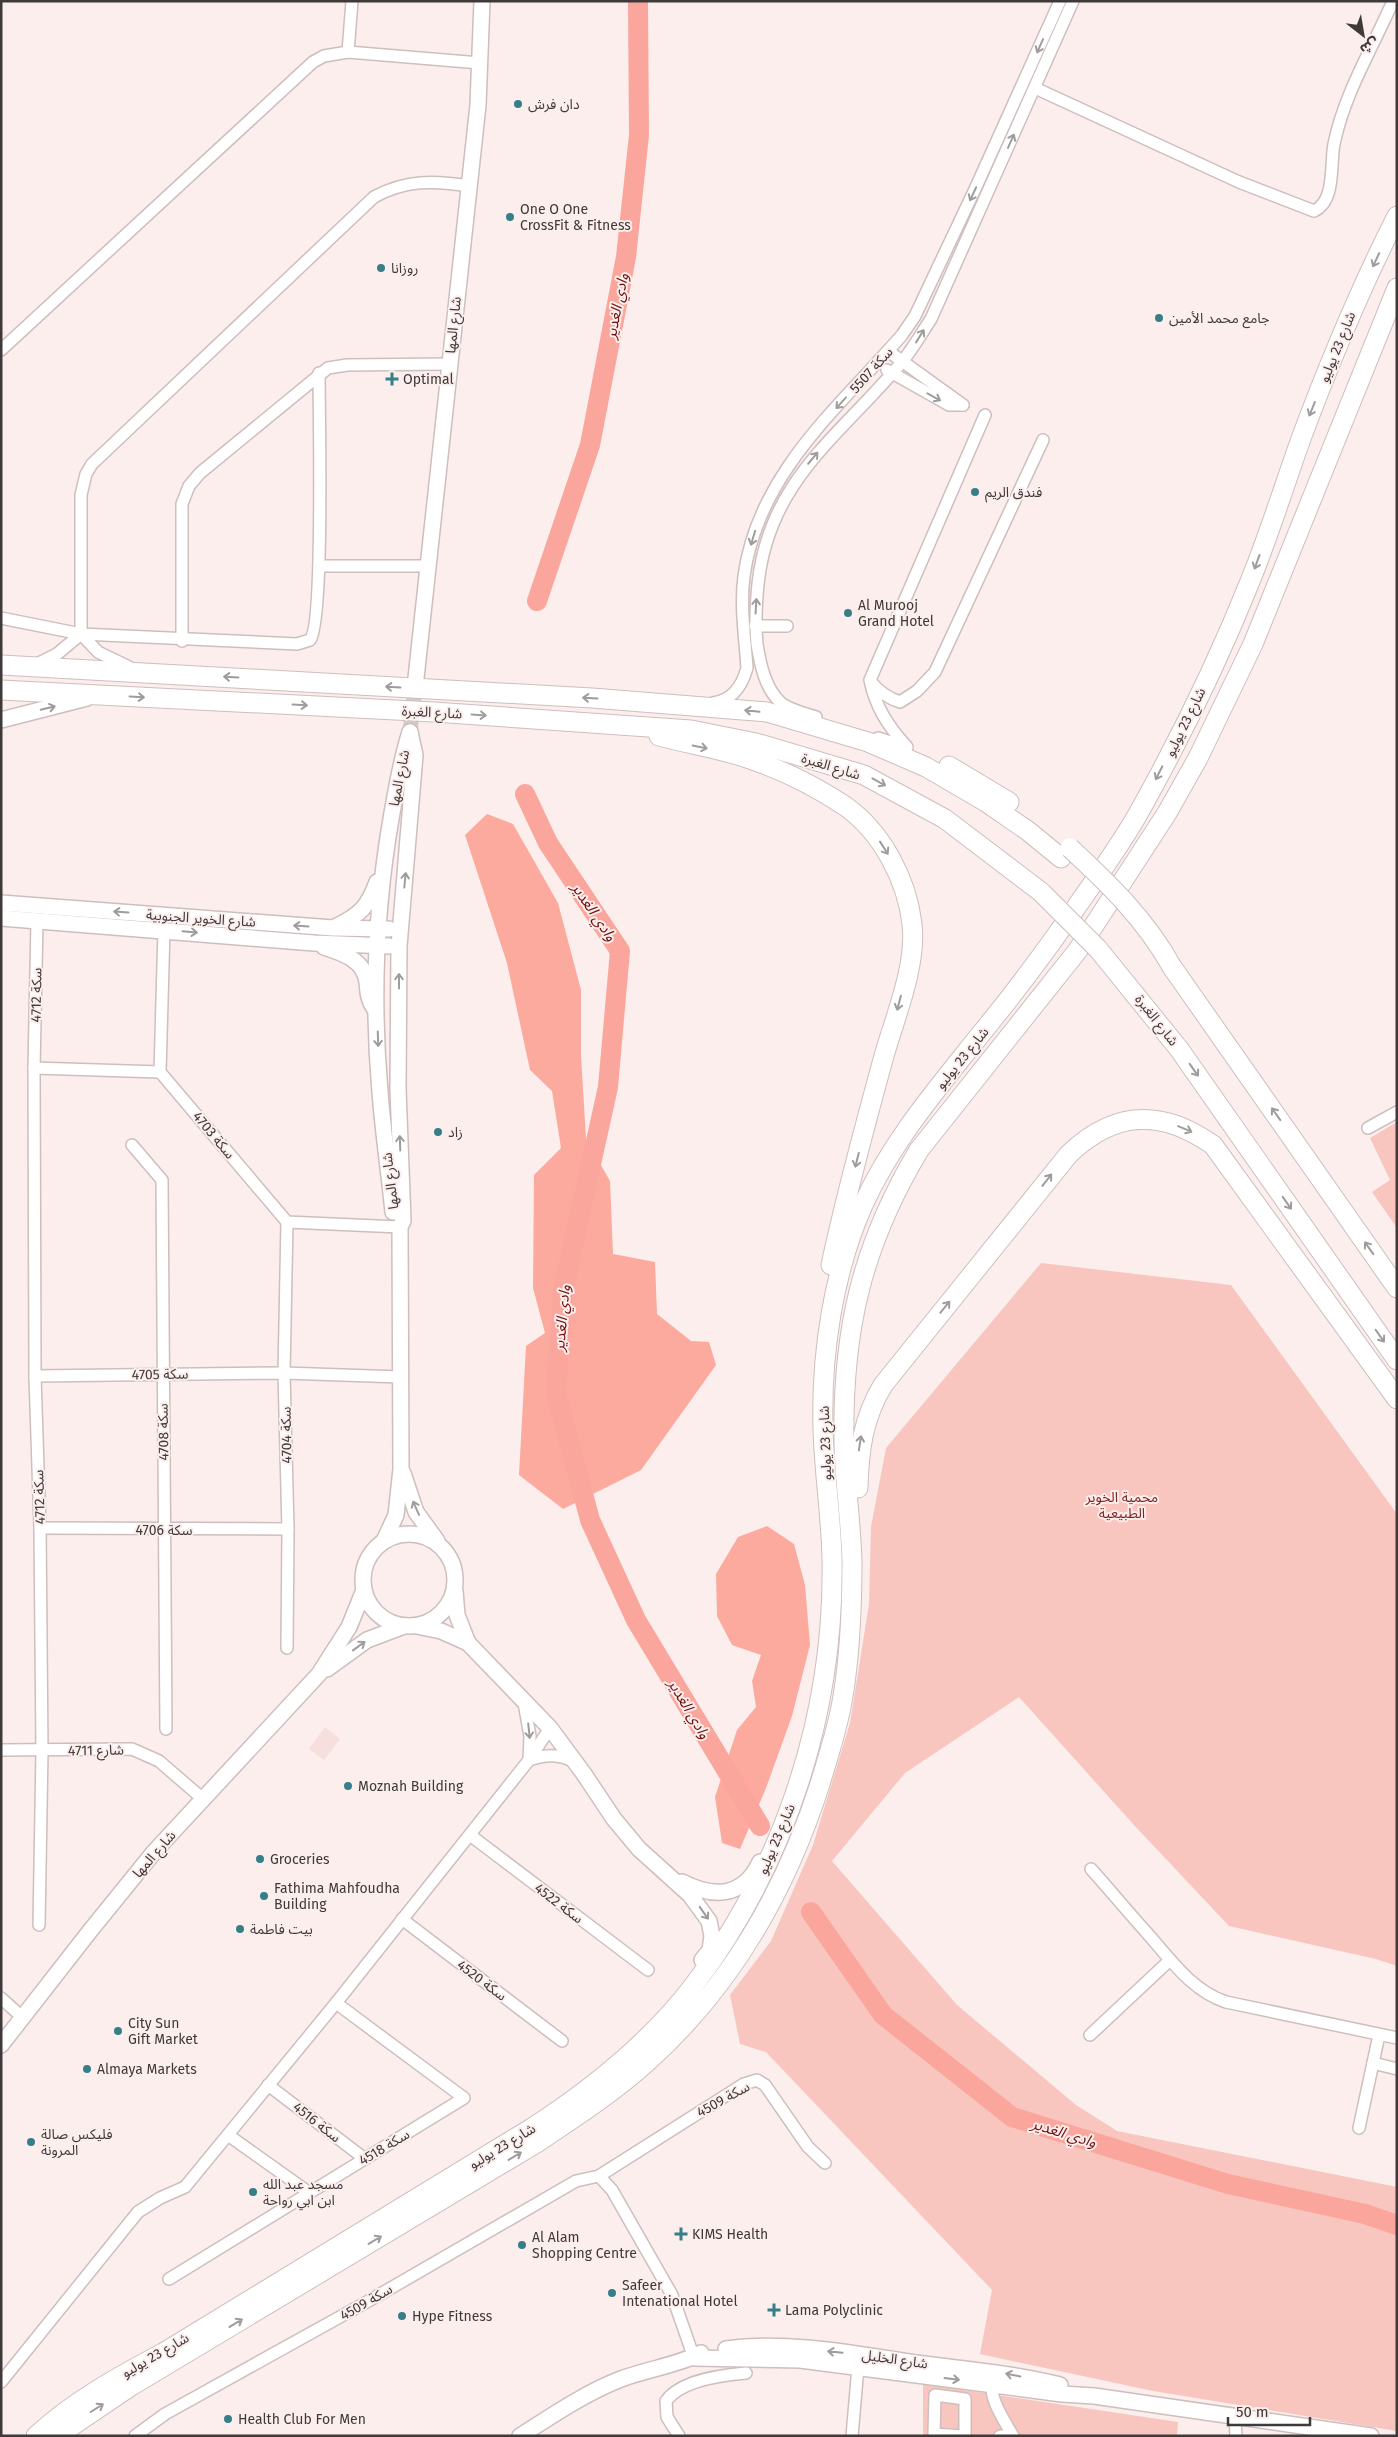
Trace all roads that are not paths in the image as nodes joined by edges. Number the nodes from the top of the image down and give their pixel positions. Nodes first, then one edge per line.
1 (352, 1) edge
2 (482, 1) edge
3 (1060, 1) edge
4 (1074, 1) edge
5 (1393, 1) edge
6 (348, 52) junction
7 (480, 63) junction
8 (1035, 88) junction
9 (468, 186) junction
10 (1397, 216) edge
11 (1397, 288) edge
12 (1, 350) edge
13 (888, 351) junction
14 (878, 362) junction
15 (902, 362) junction
16 (448, 364) junction
17 (319, 373) junction
18 (892, 373) junction
19 (985, 416) dead end
20 (1043, 440) dead end
21 (319, 566) junction
22 (429, 566) junction
23 (1, 618) edge
24 (755, 626) junction
25 (787, 626) dead end
26 (81, 634) junction
27 (182, 641) junction
28 (1, 666) edge
29 (29, 668) junction
30 (141, 672) junction
31 (416, 678) tunnel mouth
32 (870, 680) junction
33 (1, 690) edge
34 (100, 695) junction
35 (689, 705) junction
36 (1, 720) edge
37 (620, 724) junction
38 (907, 747) junction
39 (1065, 853) junction
40 (382, 868) junction
41 (1, 904) edge
42 (1, 918) edge
43 (37, 921) junction
44 (333, 928) junction
45 (379, 928) junction
46 (401, 929) junction
47 (164, 930) junction
48 (314, 943) junction
49 (378, 945) junction
50 (400, 946) junction
51 (377, 1012) junction
52 (34, 1068) junction
53 (160, 1072) junction
54 (1397, 1112) edge
55 (1368, 1128) dead end
56 (132, 1144) dead end
57 (288, 1222) junction
58 (400, 1227) junction
59 (1397, 1288) edge
60 (1397, 1360) edge
61 (284, 1373) junction
62 (162, 1374) junction
63 (35, 1376) junction
64 (401, 1377) junction
65 (1397, 1399) edge
66 (823, 1431) junction
67 (401, 1469) junction
68 (40, 1528) junction
69 (288, 1529) junction
70 (164, 1530) junction
71 (384, 1541) junction
72 (438, 1543) junction
73 (852, 1561) junction
74 (364, 1590) junction
75 (455, 1591) junction
76 (410, 1626) junction
77 (468, 1643) junction
78 (287, 1648) dead end
79 (319, 1674) junction
80 (524, 1702) junction
81 (550, 1728) junction
82 (166, 1729) dead end
83 (1, 1750) edge
84 (42, 1751) junction
85 (530, 1760) junction
86 (575, 1762) junction
87 (799, 1782) junction
88 (203, 1799) junction
89 (470, 1835) junction
90 (1091, 1869) dead end
91 (671, 1877) junction
92 (402, 1919) junction
93 (39, 1925) dead end
94 (1170, 1960) junction
95 (648, 1970) dead end
96 (1, 1998) edge
97 (336, 2003) junction
98 (22, 2017) junction
99 (1090, 2035) dead end
100 (1379, 2035) junction
101 (1397, 2038) edge
102 (562, 2041) dead end
103 (1, 2045) edge
104 (623, 2059) junction
105 (1374, 2063) junction
106 (1397, 2069) edge
107 (268, 2086) junction
108 (1359, 2128) dead end
109 (228, 2135) junction
110 (365, 2159) junction
111 (825, 2163) dead end
112 (599, 2176) junction
113 (308, 2192) junction
114 (169, 2278) dead end
115 (694, 2358) junction
116 (858, 2368) junction
117 (746, 2373) dead end
118 (992, 2378) junction
119 (1, 2382) edge
120 (1236, 2417) junction
121 (36, 2436) edge
122 (57, 2436) edge
123 (135, 2436) edge
124 (520, 2436) edge
125 (679, 2436) edge
126 (852, 2436) edge
127 (1000, 2436) edge
128 (1013, 2436) edge
129 (1236, 2436) edge
130 (1367, 2436) edge

1 - 6 street
2 - 7 street, شارع المها
3 -> 13 street, سكة 5507
4 - 8 street, سكة 5507
5 - 8 street
6 - 7 street
6 - 12 street
7 - 9 street, شارع المها
15 -> 8 street, سكة 5507
9 - 16 street, شارع المها
9 - 26 street
10 -> 66 main road, شارع 23 يوليو
11 - 73 main road, شارع 23 يوليو
13 - 14 street, سكة 5507
13 - 15 street
14 - 18 street
14 -> 35 street, سكة 5507
15 - 18 street, سكة 5507
18 -> 15 street
16 - 17 street
16 - 22 street, شارع المها
17 - 21 street
17 - 27 street
24 -> 18 street, سكة 5507
19 - 32 street
20 - 32 street
21 - 22 street
21 - 27 street
22 - 31 street, شارع المها
23 - 26 street
24 - 25 street
24 - 38 street, سكة 5507
26 - 27 street
26 - 29 street
26 - 30 street
28 - 29 main road, شارع الغبرة
29 - 30 main road, شارع الغبرة
35 -> 30 main road, شارع الغبرة
32 - 38 street
33 - 34 main road, شارع الغبرة
36 -> 34 street
34 -> 37 main road, شارع الغبرة
39 -> 35 main road, شارع الغبرة
37 -> 60 main road, شارع الغبرة, bridge
37 -> 66 main road
38 - 39 main road
59 -> 39 main road, شارع الغبرة, bridge
40 - 44 street
40 - 45 street, شارع المها
46 -> 40 street, شارع المها
44 -> 41 street, شارع الخوير الجنوبية
42 - 43 street, شارع الخوير الجنوبية
43 - 47 street, شارع الخوير الجنوبية
43 - 52 street, سكة 4712
44 - 45 street, شارع الخوير الجنوبية
45 - 46 street, شارع الخوير الجنوبية
45 - 49 street, شارع المها
46 - 50 street, شارع المها
47 -> 48 street, شارع الخوير الجنوبية
47 - 53 street
48 - 49 street, شارع الخوير الجنوبية
48 - 51 street
49 - 50 street, شارع الخوير الجنوبية
49 - 51 street, شارع المها
58 -> 50 street, شارع المها
51 -> 58 street, شارع المها
52 - 53 street
52 - 63 street, سكة 4712
53 - 57 street, 4703 سكة
54 - 55 street
56 - 62 street, سكة 4708
57 - 58 street
57 - 61 street, سكة 4704
58 - 64 street, شارع المها
61 - 62 street, 4705 سكة
61 - 64 street, 4705 سكة
61 - 69 street, سكة 4704
62 - 63 street, 4705 سكة
62 - 70 street, سكة 4708
63 - 68 street, سكة 4712
64 - 67 street, شارع المها
73 -> 65 main road
66 - 87 main road, شارع 23 يوليو
67 - 71 street, شارع المها
72 -> 67 street, شارع المها
68 - 70 street, 4706 سكة
68 - 84 street, سكة 4712
69 - 70 street, 4706 سكة
69 - 78 street, سكة 4704
70 - 82 street, سكة 4708
71 - 72 street
71 - 74 street
72 - 75 street
122 -> 73 main road, شارع 23 يوليو
74 - 76 street
74 - 79 street, شارع المها
75 - 76 street
75 - 77 street
76 - 77 street
79 -> 76 street, شارع المها
77 - 80 street
79 - 88 street, شارع المها
80 - 81 street
80 -> 85 street
81 - 85 street
81 - 86 street
83 - 84 street, 4711 شارع
84 - 88 street, 4711 شارع
84 - 93 street, سكة 4712
85 - 86 street
85 - 89 street
86 - 91 street
87 - 91 street
87 - 104 main road, شارع 23 يوليو
88 - 98 street, شارع المها
89 - 92 street
89 - 95 street, سكة 4522
90 - 94 street
91 -> 104 street
92 - 97 street
92 - 102 street, سكة 4520
94 - 99 street
94 - 100 street
96 - 98 street
97 - 107 street
97 - 110 street, سكة 4518
98 - 103 street, شارع المها
100 - 101 street
100 - 105 street
104 - 121 main road, شارع 23 يوليو
105 - 106 street
105 - 108 street
107 - 109 street
107 - 110 street, سكة 4516
109 - 113 street
109 - 119 street
110 - 113 street, سكة 4518
111 - 112 street, سكة 4509
112 - 115 street
112 - 123 street, سكة 4509
113 - 114 street, سكة 4518
115 - 116 street, شارع الخليل
118 -> 115 street, شارع الخليل
115 - 124 street, شارع الخليل
116 -> 118 street, شارع الخليل
116 - 126 street
117 - 125 street
118 - 120 street, شارع الخليل
118 - 128 street
120 - 129 street
120 - 130 street, شارع الخليل
127 - 128 street

